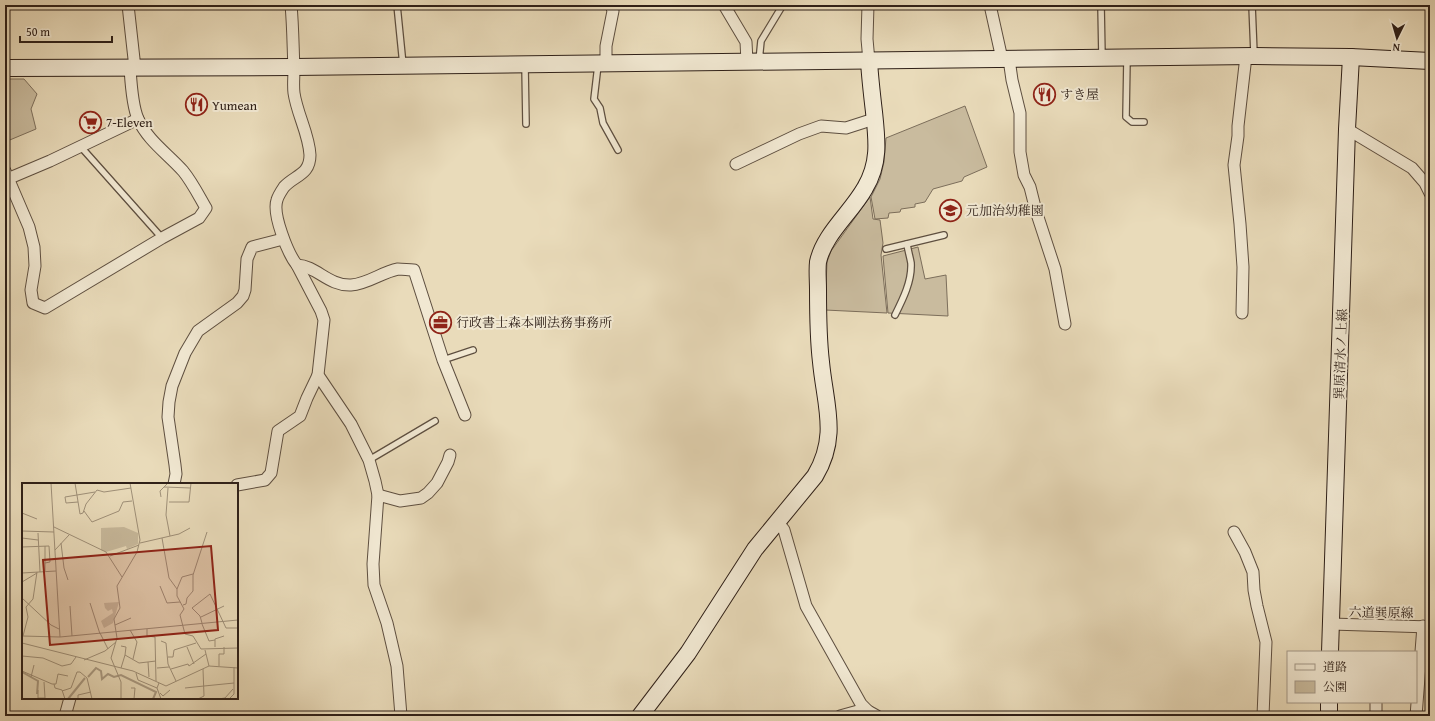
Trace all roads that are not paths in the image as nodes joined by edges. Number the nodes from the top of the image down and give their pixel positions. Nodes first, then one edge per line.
1 (128, 5) edge
2 (291, 5) edge
3 (397, 5) edge
4 (612, 5) edge
5 (724, 5) edge
6 (779, 5) edge
7 (869, 5) edge
8 (990, 5) edge
9 (1101, 5) edge
10 (1252, 5) edge
11 (1250, 56) junction
12 (1351, 57) junction
13 (1102, 58) junction
14 (1127, 58) junction
15 (1005, 59) junction
16 (869, 61) junction
17 (1430, 61) edge
18 (753, 62) junction
19 (602, 63) junction
20 (525, 64) junction
21 (403, 66) junction
22 (293, 67) junction
23 (5, 68) edge
24 (132, 68) junction
25 (138, 119) junction
26 (874, 119) junction
27 (1144, 122) dead end
28 (526, 124) dead end
29 (1347, 129) junction
30 (81, 146) junction
31 (618, 150) dead end
32 (736, 164) dead end
33 (6, 177) edge
34 (1430, 192) edge
35 (944, 235) dead end
36 (162, 238) junction
37 (283, 239) junction
38 (907, 244) junction
39 (886, 249) dead end
40 (297, 265) junction
41 (1242, 313) dead end
42 (895, 315) dead end
43 (1065, 324) dead end
44 (473, 350) dead end
45 (443, 360) junction
46 (318, 375) junction
47 (465, 415) dead end
48 (435, 421) dead end
49 (450, 456) dead end
50 (369, 460) junction
51 (174, 483) edge
52 (238, 485) edge
53 (378, 495) junction
54 (777, 521) junction
55 (1234, 532) dead end
56 (1331, 624) junction
57 (1426, 626) edge
58 (1330, 651) edge
59 (1417, 693) edge
60 (70, 699) edge
61 (1329, 703) edge
62 (1376, 703) edge
63 (1416, 703) edge
64 (872, 713) edge
65 (65, 716) edge
66 (401, 716) edge
67 (640, 716) edge
68 (840, 716) edge
69 (1263, 716) edge
70 (1329, 716) edge
71 (1376, 716) edge
72 (1416, 716) edge

1 - 24 street
2 - 22 street
3 - 21 lane
4 - 19 street
5 - 18 street
6 - 18 lane
7 - 16 street
8 - 15 street
9 - 13 lane
10 - 11 lane
11 - 12 street
11 - 14 street
11 - 41 street
12 - 17 street
12 - 29 street, 巽原清水ノ上線
13 - 14 street
13 - 15 street
14 - 27 lane
15 - 16 street
15 - 43 street
16 - 18 street
16 - 26 street
18 - 19 street
19 - 20 street
19 - 31 lane
20 - 21 street
20 - 28 lane
21 - 22 street
22 - 24 street
22 - 37 street
23 - 24 street
24 - 25 street
25 - 30 street
25 - 36 street
26 - 32 street
26 - 54 street
29 - 34 street
29 - 56 street, 巽原清水ノ上線
30 - 33 street
30 - 36 lane
33 - 36 street
35 - 38 lane
37 - 40 street
37 - 51 street
38 - 39 lane
38 - 42 lane
40 - 45 street
40 - 46 street
44 - 45 lane
45 - 47 street
46 - 50 street
46 - 52 street
48 - 50 lane
49 - 53 street
50 - 53 street
53 - 66 street
54 - 64 street
54 - 67 street
55 - 69 street
56 - 57 street, 六道巽原線
56 - 58 street, 巽原清水ノ上線
57 - 59 street
60 - 65 street
61 - 70 street
62 - 71 street
63 - 72 street
64 - 68 street

